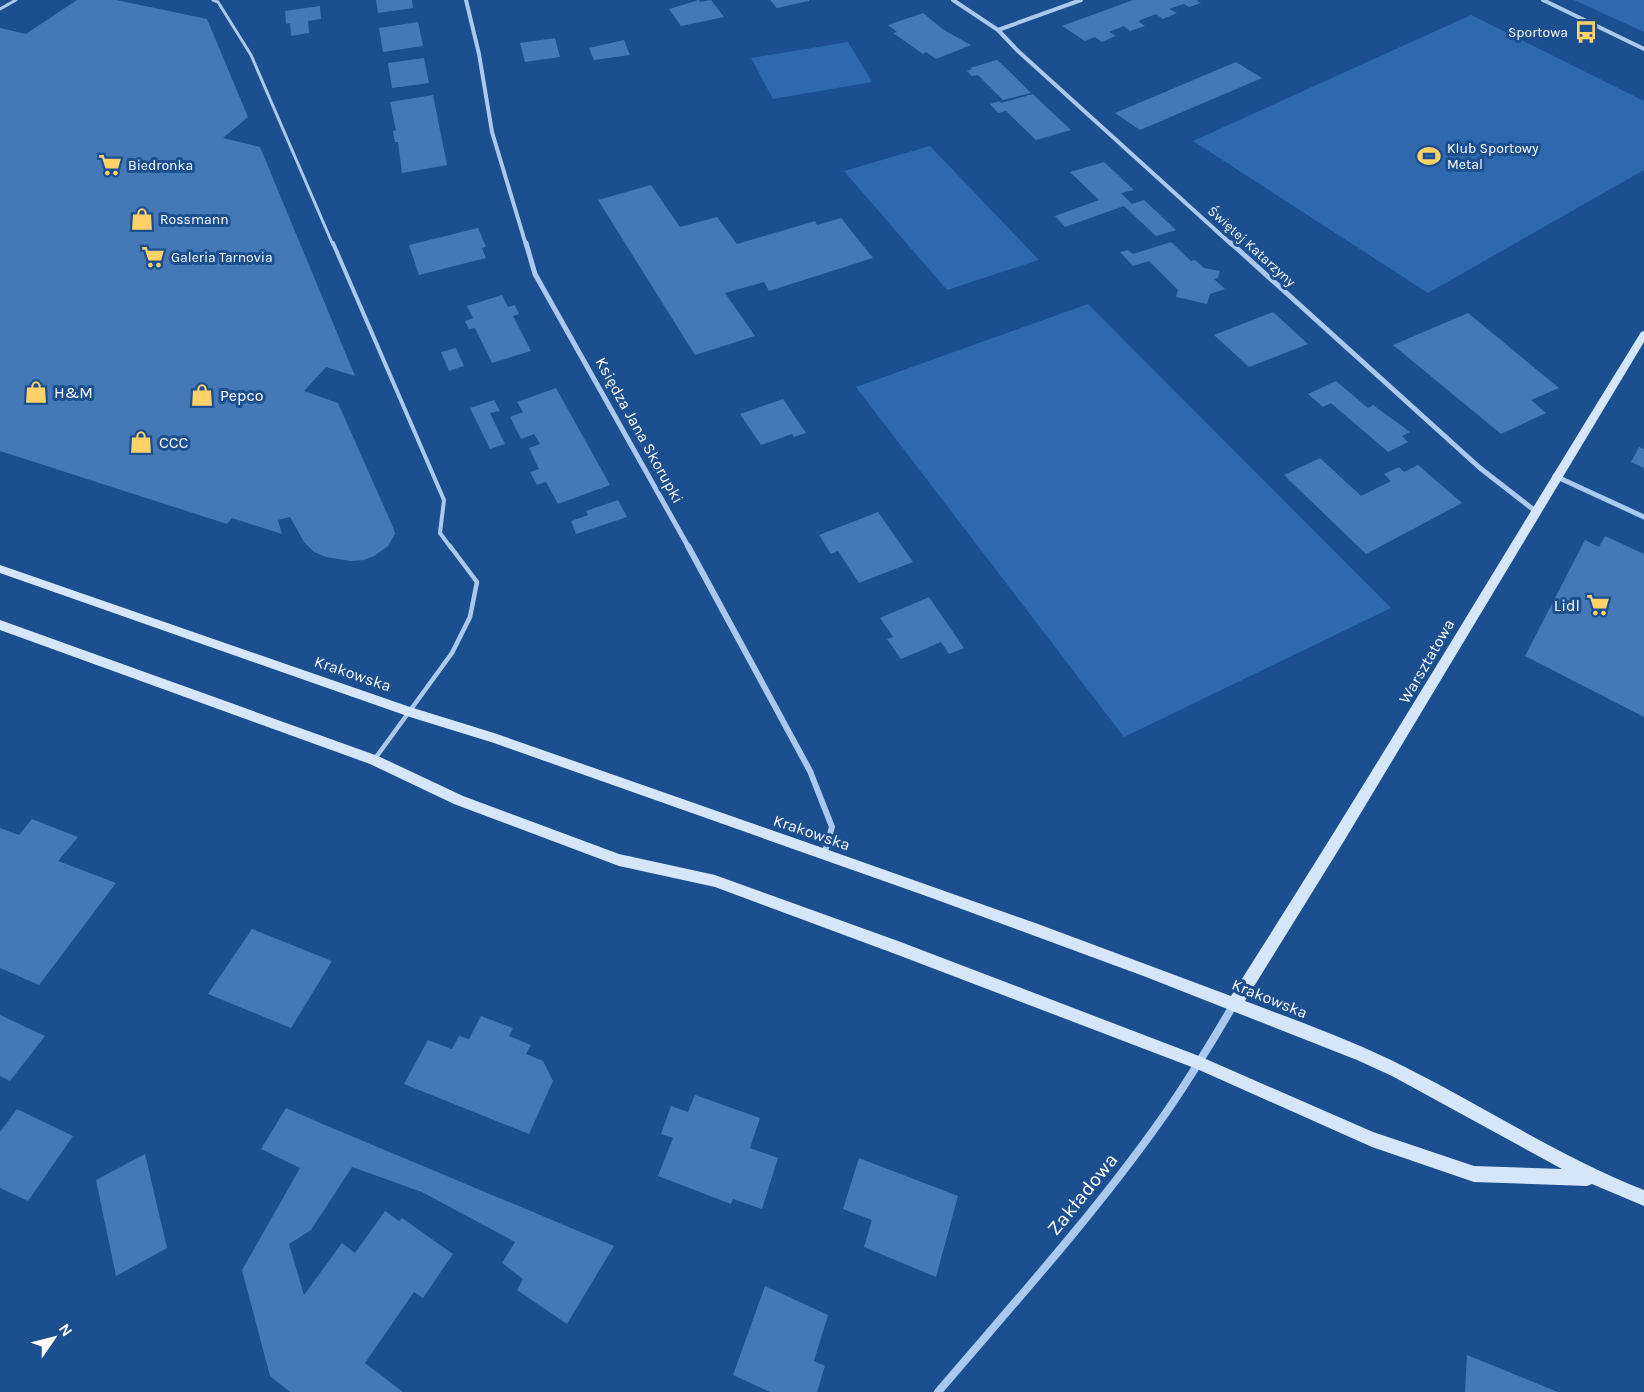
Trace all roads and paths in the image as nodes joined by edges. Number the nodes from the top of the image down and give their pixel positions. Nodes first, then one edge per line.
1 (16, 0) edge
2 (213, 0) edge
3 (466, 0) edge
4 (953, 0) edge
5 (1081, 0) edge
6 (1543, 0) edge
7 (0, 9) edge
8 (998, 30) junction
9 (1644, 49) edge
10 (1644, 334) edge
11 (1555, 476) junction
12 (1534, 510) junction
13 (1644, 517) edge
14 (0, 569) edge
15 (0, 625) edge
16 (410, 712) junction
17 (374, 760) junction
18 (824, 856) junction
19 (1235, 1003) junction
20 (1199, 1063) junction
21 (1592, 1178) junction
22 (1644, 1198) edge
23 (939, 1392) edge

1 - 7 lane
2 - 16 lane
3 - 18 street, Księdza Jana Skorupki
4 - 8 street, Świętej Katarzyny
5 - 8 street
6 - 9 street
8 - 12 street, Świętej Katarzyny
10 - 11 street, Warsztatowa
11 - 12 street, Warsztatowa
11 - 13 street
12 - 19 street, Warsztatowa
14 - 16 street, Krakowska
15 - 17 street, Krakowska
16 - 17 lane
16 - 18 street, Krakowska
17 - 20 street, Krakowska
18 - 19 street, Krakowska
19 - 20 street, Zakładowa
19 - 21 street, Krakowska
20 - 21 street, Krakowska
20 - 23 street, Zakładowa
21 - 22 street, Krakowska

